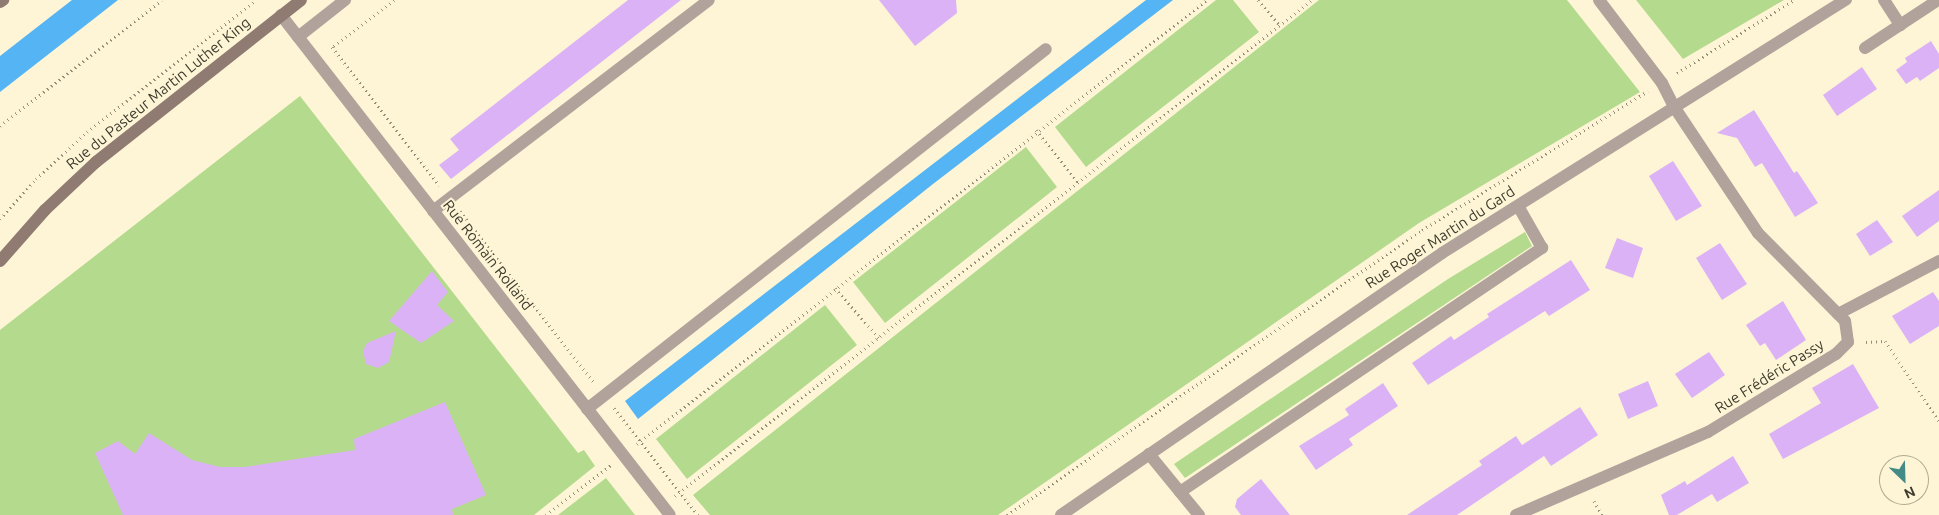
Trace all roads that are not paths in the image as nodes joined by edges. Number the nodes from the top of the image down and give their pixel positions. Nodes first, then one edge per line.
1 (301, 0) edge
2 (345, 0) edge
3 (709, 0) edge
4 (1599, 0) edge
5 (1846, 0) edge
6 (1884, 0) edge
7 (1938, 0) edge
8 (281, 16) junction
9 (1900, 25) junction
10 (298, 37) junction
11 (1865, 48) dead end
12 (1046, 49) dead end
13 (1675, 108) junction
14 (1518, 206) junction
15 (433, 211) junction
16 (0, 261) edge
17 (1939, 261) edge
18 (1838, 314) junction
19 (587, 409) junction
20 (1148, 454) junction
21 (1180, 492) junction
22 (666, 511) edge
23 (1060, 515) edge
24 (1199, 515) edge
25 (1516, 515) edge

1 - 8 street, Rue du Pasteur Martin Luther King
2 - 10 street
3 - 15 street
4 - 13 street, Rue Frédéric Passy
5 - 13 street, Rue Roger Martin du Gard
6 - 9 street
7 - 9 street
8 - 10 street, Rue Romain Rolland
8 - 16 street, Rue du Pasteur Martin Luther King
9 - 11 street
10 - 15 street, Rue Romain Rolland
12 - 19 street
13 - 14 street, Rue Roger Martin du Gard
13 - 18 street, Rue Frédéric Passy
14 - 20 street, Rue Roger Martin du Gard
14 - 21 street
15 - 19 street, Rue Romain Rolland
17 - 18 street
18 - 25 street, Rue Frédéric Passy
19 - 22 street, Rue Romain Rolland
20 - 21 street
20 - 23 street, Rue Roger Martin du Gard
21 - 24 street

